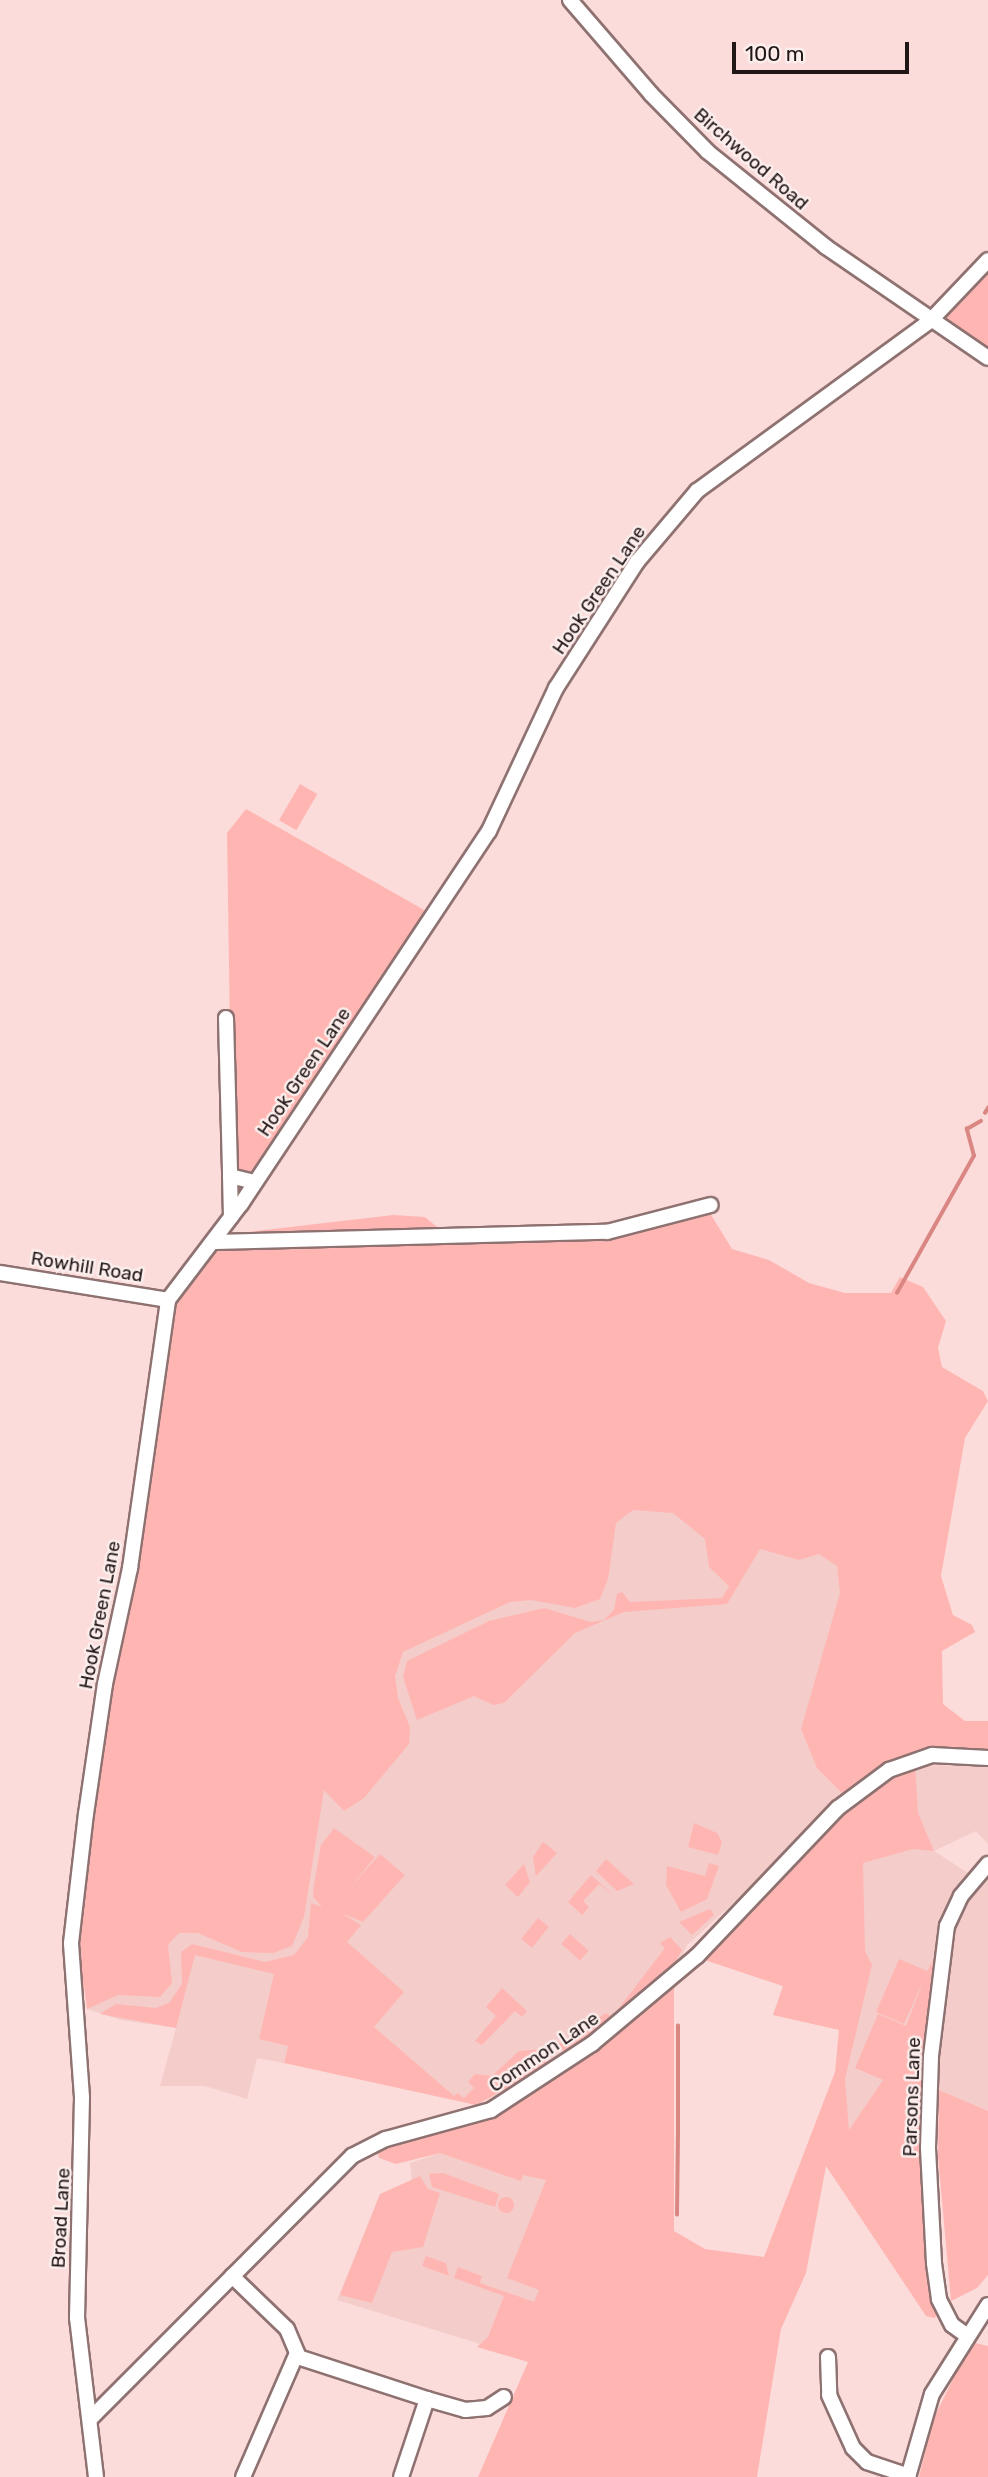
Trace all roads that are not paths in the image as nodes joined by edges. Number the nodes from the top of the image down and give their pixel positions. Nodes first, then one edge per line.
1 (570, 0) edge
2 (988, 260) edge
3 (930, 321) junction
4 (988, 358) edge
5 (226, 1018) dead end
6 (230, 1176) junction
7 (254, 1182) junction
8 (711, 1205) dead end
9 (231, 1217) junction
10 (213, 1242) junction
11 (0, 1273) edge
12 (168, 1300) junction
13 (988, 1758) edge
14 (988, 1864) edge
15 (78, 2019) joint
16 (232, 2276) junction
17 (988, 2305) edge
18 (967, 2335) junction
19 (828, 2357) dead end
20 (301, 2358) dead end
21 (504, 2397) dead end
22 (427, 2399) junction
23 (91, 2418) junction
24 (908, 2476) edge
25 (96, 2477) edge
26 (243, 2477) edge
27 (401, 2477) edge

1 - 3 street, Birchwood Road
2 - 3 street, Hook Green Lane
3 - 4 street, Birchwood Road
3 - 7 street, Hook Green Lane
5 - 6 street
6 - 7 street
6 - 9 street
7 - 9 street, Hook Green Lane
8 - 10 street
9 - 10 street, Hook Green Lane
10 - 12 street, Hook Green Lane
11 - 12 street, Rowhill Road
12 - 15 street, Hook Green Lane
13 - 16 street, Common Lane
14 - 18 street, Parsons Lane
15 - 23 street, Broad Lane
16 - 23 street, Common Lane
16 - 26 street
17 - 18 street
18 - 24 street
19 - 24 street
20 - 22 street
21 - 22 street
22 - 27 street
23 - 25 street, Broad Lane

